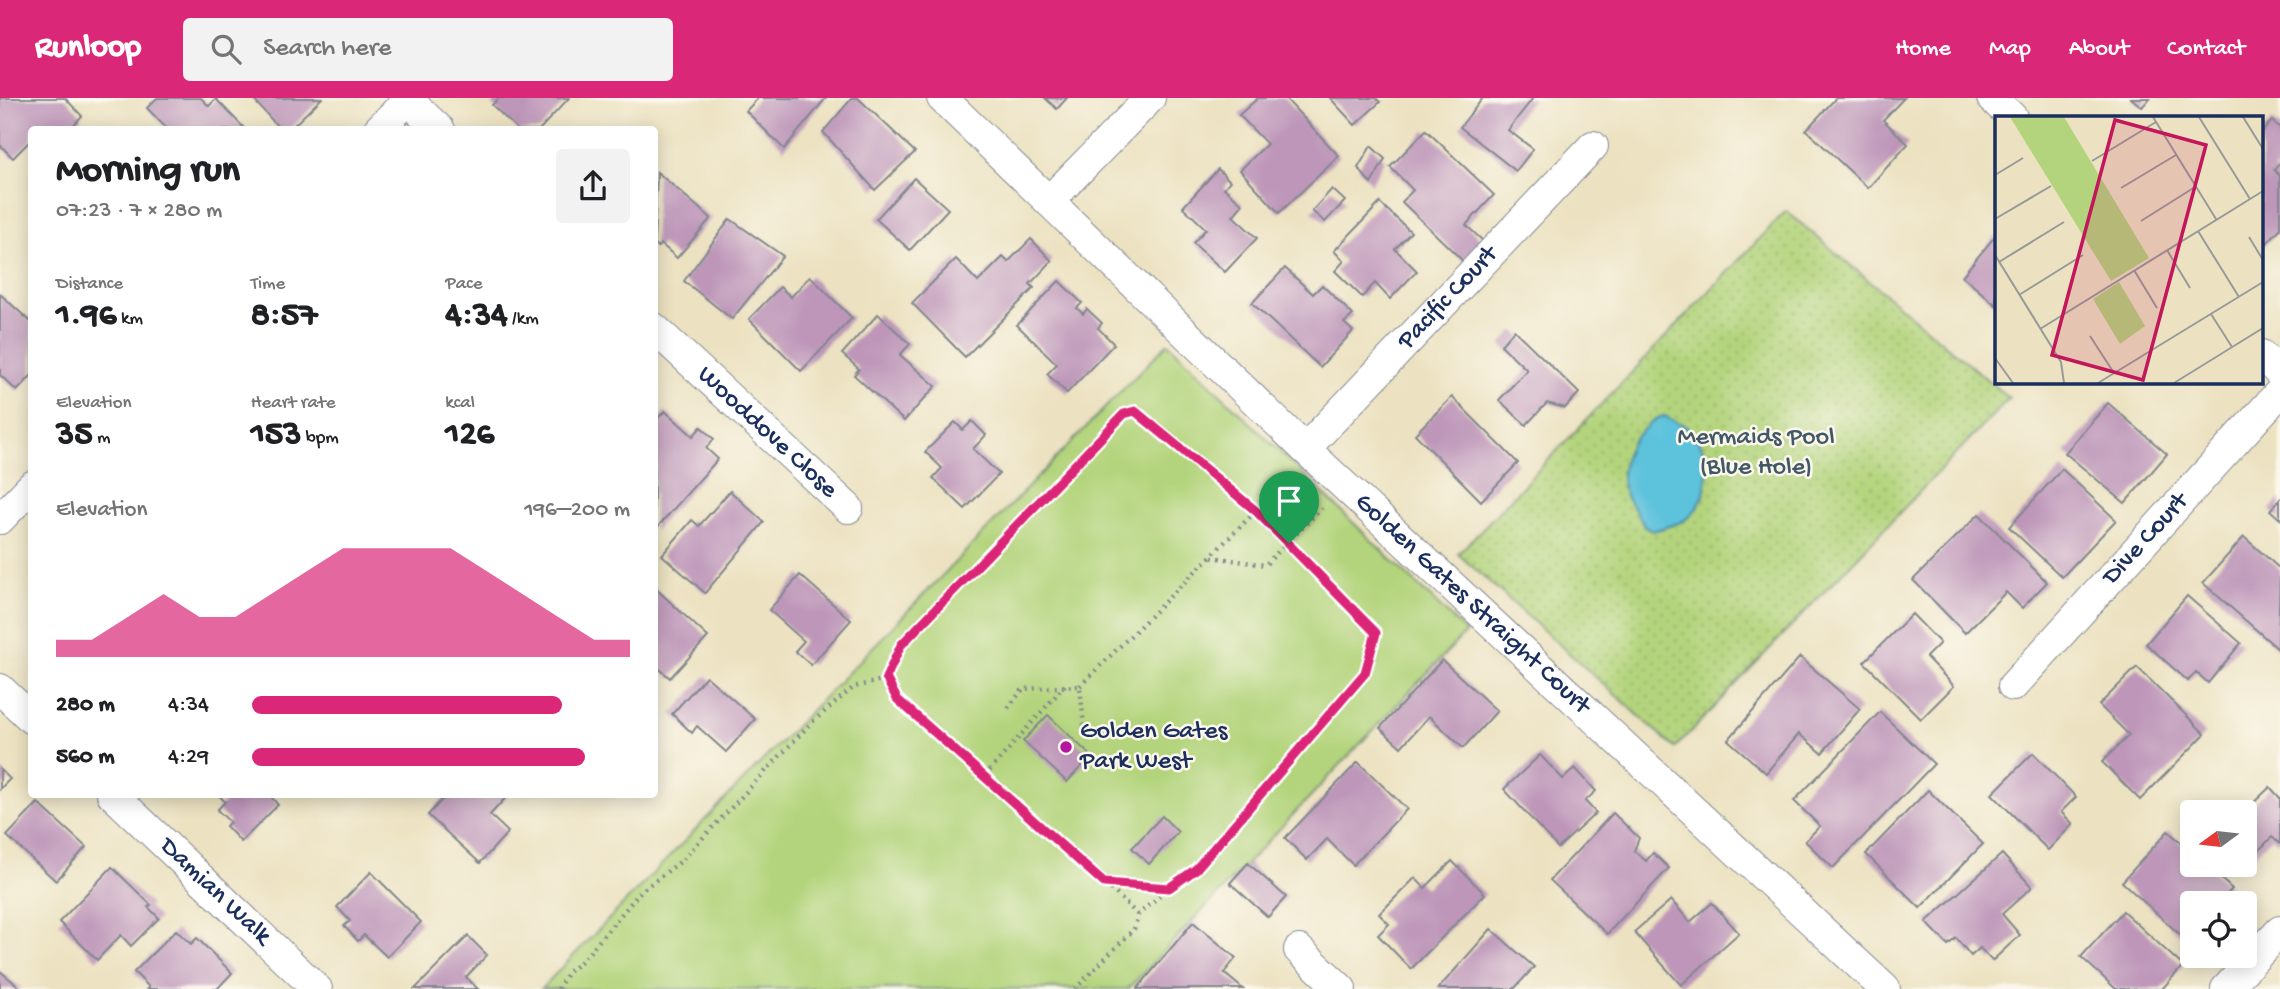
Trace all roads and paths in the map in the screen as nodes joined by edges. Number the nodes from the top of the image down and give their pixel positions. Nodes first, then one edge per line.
1 (942, 98) edge
2 (1150, 98) edge
3 (1992, 98) edge
4 (409, 99) edge
5 (2011, 116) edge
6 (382, 126) edge
7 (436, 126) edge
8 (1593, 146) dead end
9 (1049, 201) junction
10 (658, 332) edge
11 (2262, 356) edge
12 (2280, 373) edge
13 (2280, 392) edge
14 (1305, 449) junction
15 (1344, 485) junction
16 (28, 490) edge
17 (848, 508) dead end
18 (1256, 511) junction
19 (0, 519) edge
20 (1289, 543) junction
21 (1211, 557) junction
22 (886, 678) junction
23 (1065, 685) junction
24 (1080, 686) junction
25 (2013, 686) dead end
26 (0, 689) edge
27 (1008, 708) dead end
28 (28, 715) edge
29 (1084, 726) dead end
30 (985, 776) junction
31 (115, 798) edge
32 (1104, 883) junction
33 (1169, 888) junction
34 (1138, 915) junction
35 (2280, 931) edge
36 (1299, 950) dead end
37 (317, 989) edge
38 (558, 989) edge
39 (1075, 989) edge
40 (1341, 989) edge
41 (1885, 989) edge
42 (2226, 989) edge

1 - 9 street, Golden Gates Straight Court
2 - 9 street
3 - 5 street
4 - 6 street
4 - 7 street
8 - 14 street, Pacific Court
9 - 14 street, Golden Gates Straight Court
10 - 17 street, Wooddove Close
11 - 12 street
13 - 25 street, Dive Court
14 - 15 street, Golden Gates Straight Court
15 - 20 path
15 - 41 street, Golden Gates Straight Court
16 - 19 street
18 - 20 path
18 - 21 path
18 - 22 path
20 - 21 path
20 - 33 path
21 - 24 path
22 - 30 path
22 - 38 path
23 - 24 path
23 - 27 path
23 - 30 path
24 - 29 path
26 - 28 street
30 - 32 path
31 - 37 street, Damian Walk
32 - 33 path
32 - 34 path
33 - 34 path
34 - 39 path
35 - 42 street
36 - 40 street

